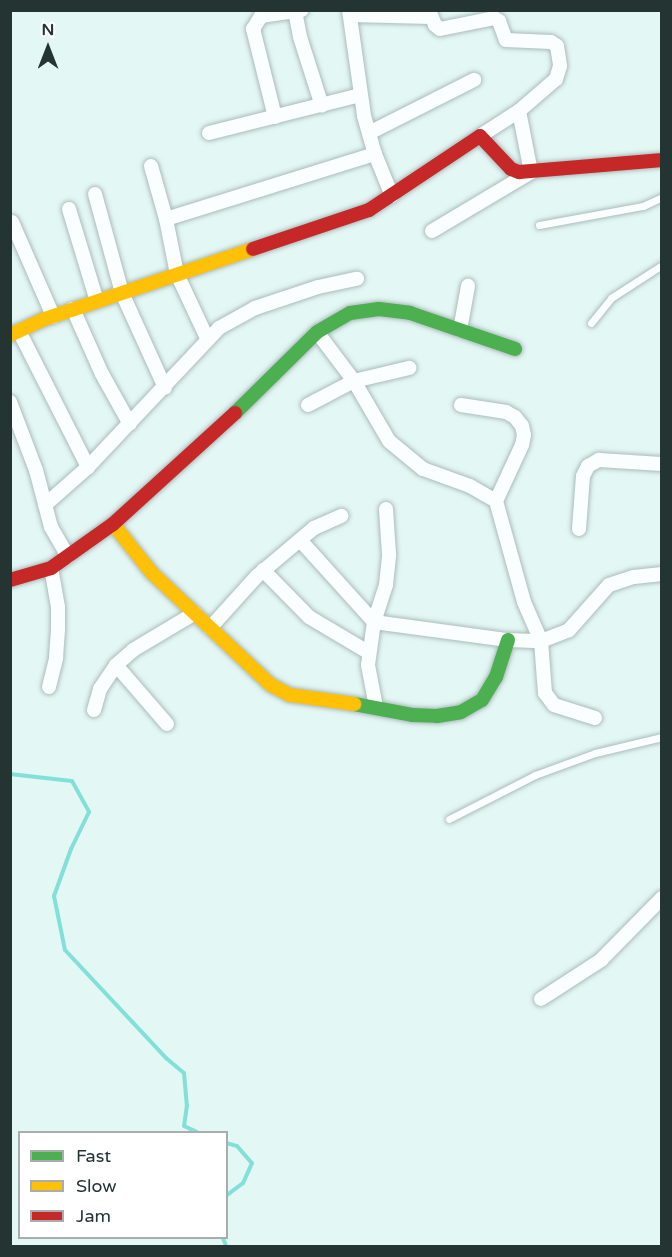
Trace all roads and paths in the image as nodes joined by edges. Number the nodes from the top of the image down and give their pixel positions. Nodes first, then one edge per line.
1 (298, 11) edge
2 (350, 13) edge
3 (430, 14) edge
4 (474, 80) dead end
5 (360, 95) junction
6 (322, 106) junction
7 (519, 111) junction
8 (275, 117) junction
9 (208, 133) dead end
10 (369, 133) junction
11 (480, 136) junction
12 (375, 154) junction
13 (662, 160) edge
14 (151, 166) dead end
15 (531, 172) junction
16 (95, 194) dead end
17 (392, 196) junction
18 (662, 197) edge
19 (69, 209) dead end
20 (166, 219) junction
21 (12, 222) edge
22 (539, 225) dead end
23 (432, 231) dead end
24 (662, 265) edge
25 (177, 274) junction
26 (357, 279) dead end
27 (468, 286) dead end
28 (122, 293) junction
29 (97, 301) junction
30 (73, 309) junction
31 (53, 316) junction
32 (591, 323) dead end
33 (460, 330) junction
34 (317, 332) junction
35 (15, 333) edge
36 (207, 338) junction
37 (515, 349) dead end
38 (410, 368) dead end
39 (354, 381) junction
40 (165, 388) junction
41 (10, 402) edge
42 (308, 405) dead end
43 (461, 405) dead end
44 (130, 424) junction
45 (662, 464) edge
46 (88, 467) junction
47 (496, 501) junction
48 (45, 505) junction
49 (386, 509) dead end
50 (341, 516) dead end
51 (113, 524) junction
52 (579, 530) dead end
53 (300, 540) junction
54 (68, 556) junction
55 (51, 568) junction
56 (263, 570) junction
57 (662, 574) edge
58 (11, 579) edge
59 (195, 613) junction
60 (374, 622) junction
61 (210, 628) junction
62 (508, 640) junction
63 (541, 641) junction
64 (368, 652) junction
65 (116, 665) junction
66 (49, 687) dead end
67 (376, 707) junction
68 (94, 710) dead end
69 (595, 718) dead end
70 (167, 724) dead end
71 (662, 737) edge
72 (449, 819) dead end
73 (662, 898) edge
74 (541, 999) dead end

1 - 6 street
1 - 8 street
2 - 3 street
2 - 5 street
3 - 7 street
4 - 10 street
5 - 6 street
5 - 10 street
6 - 8 street
7 - 11 street
7 - 15 street
8 - 9 street
10 - 12 street
11 - 15 street
11 - 17 street
12 - 17 street
12 - 20 street
13 - 15 street
14 - 20 street
15 - 23 street
16 - 28 street
17 - 25 street
18 - 22 lane
19 - 29 street
20 - 25 street
21 - 31 street
24 - 32 lane
25 - 28 street
25 - 36 street
26 - 36 street
27 - 33 street
28 - 29 street
28 - 40 street
29 - 30 street
30 - 31 street
30 - 44 street
31 - 35 street
33 - 34 street
33 - 37 street
34 - 39 street
34 - 51 street
35 - 46 street
36 - 40 street
38 - 39 street
39 - 42 street
39 - 47 street
40 - 44 street
41 - 48 street
43 - 47 street
44 - 46 street
45 - 52 street
46 - 48 street
47 - 63 street
48 - 54 street
49 - 60 street
50 - 53 street
51 - 54 street
51 - 59 street
53 - 56 street
53 - 60 street
54 - 55 street
55 - 58 street
55 - 66 street
56 - 61 street
56 - 64 street
57 - 63 street
59 - 61 street
59 - 65 street
60 - 62 street
60 - 64 street
61 - 67 street
62 - 63 street
62 - 67 street
63 - 69 street
64 - 67 street
65 - 68 street
65 - 70 street
71 - 72 lane
73 - 74 street

